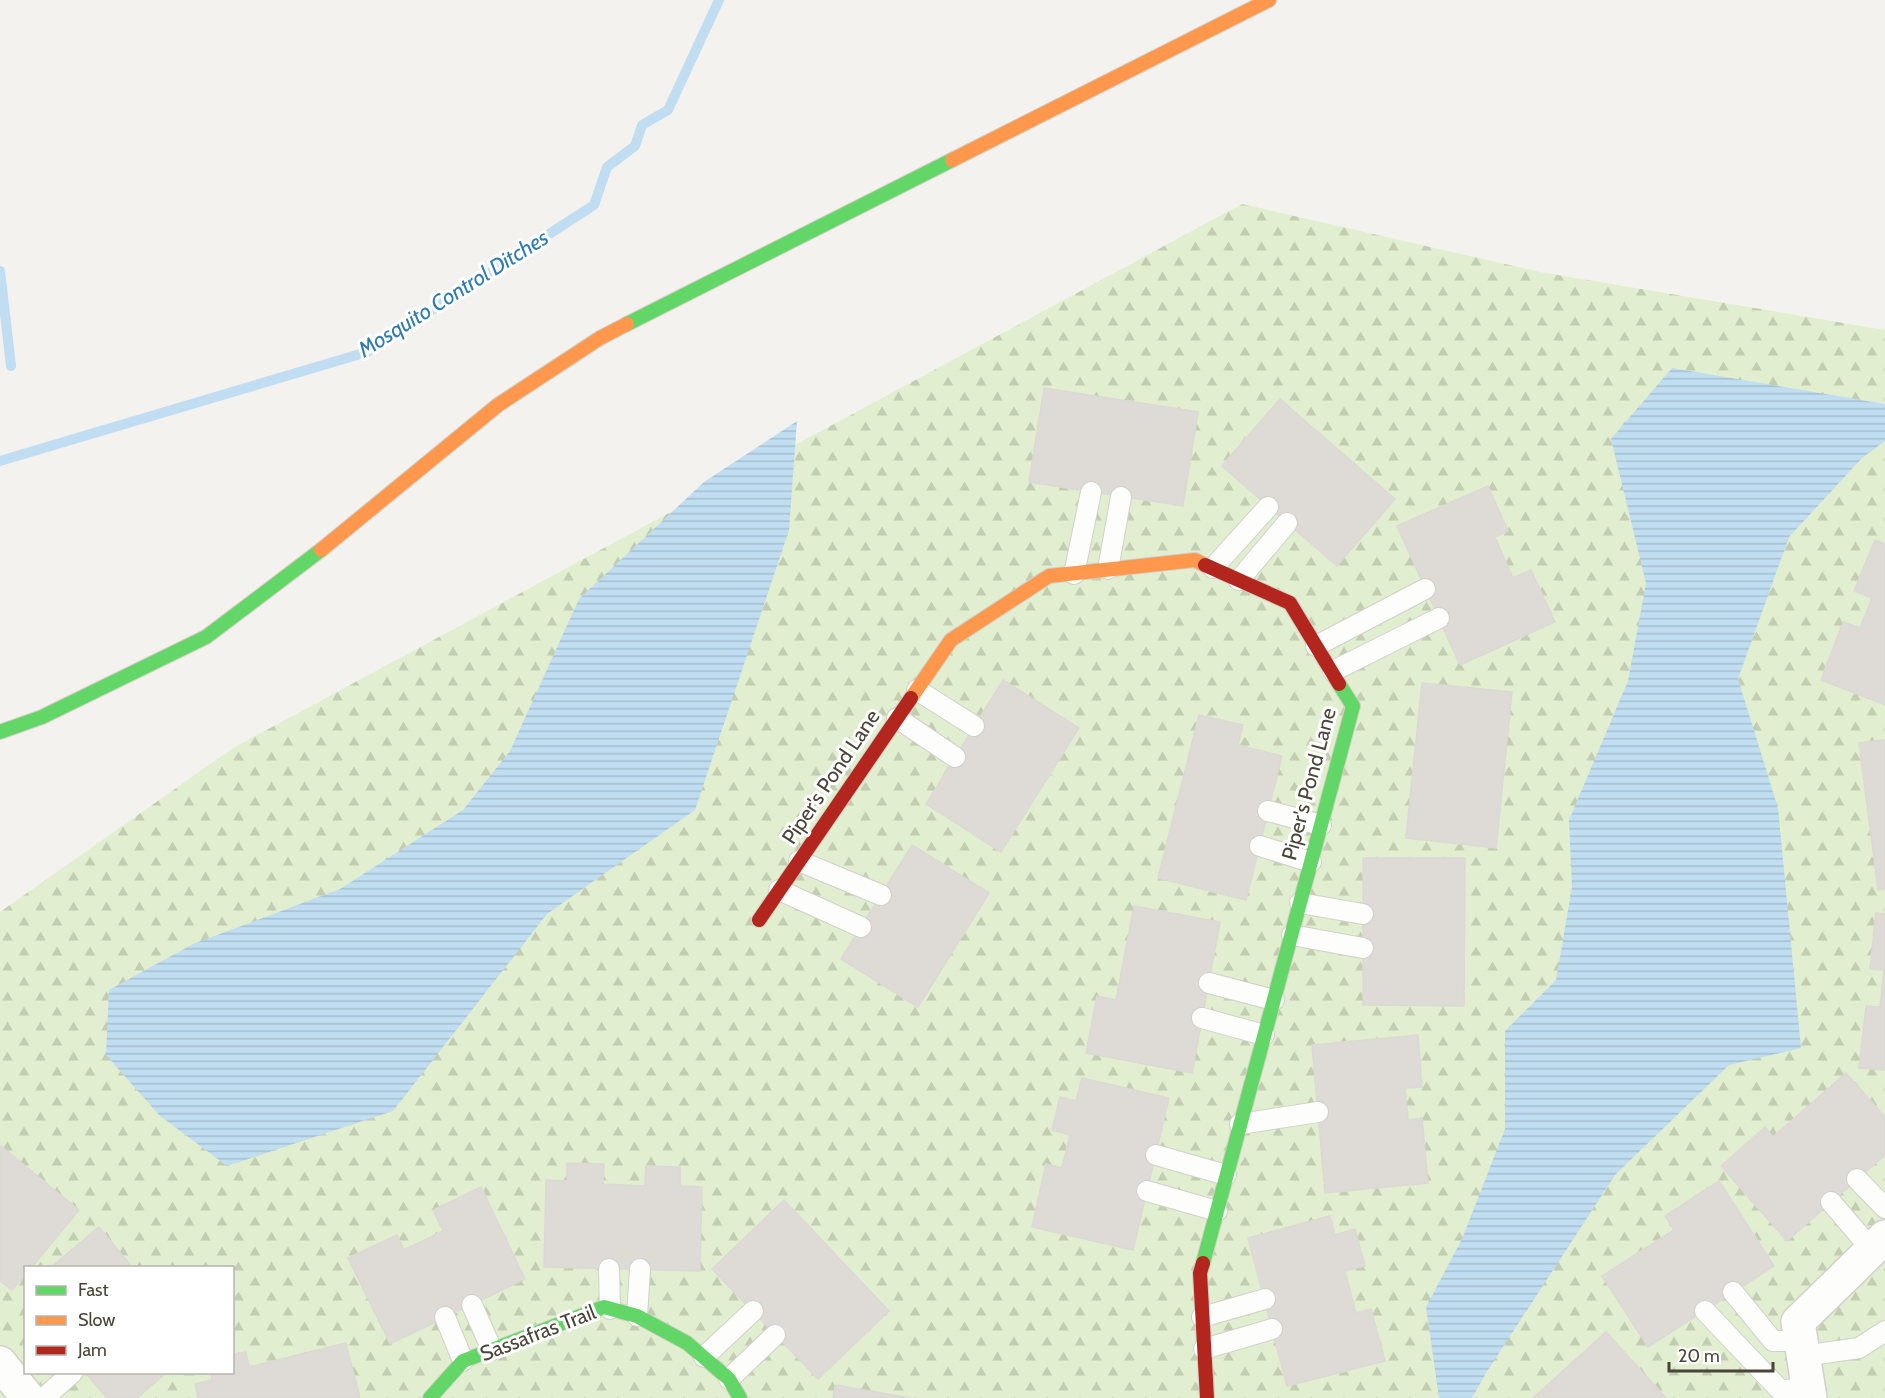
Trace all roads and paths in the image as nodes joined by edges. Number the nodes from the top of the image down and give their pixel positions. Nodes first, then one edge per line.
1 (1269, 0) edge
2 (1091, 492) dead end
3 (1121, 497) dead end
4 (1268, 507) dead end
5 (1287, 523) dead end
6 (1213, 568) junction
7 (1108, 569) junction
8 (1074, 574) junction
9 (1239, 580) junction
10 (1425, 589) dead end
11 (1439, 618) dead end
12 (1316, 646) junction
13 (1333, 672) junction
14 (917, 690) junction
15 (897, 718) junction
16 (974, 726) dead end
17 (0, 732) edge
18 (955, 757) dead end
19 (1268, 811) dead end
20 (1321, 825) junction
21 (1260, 846) dead end
22 (800, 861) junction
23 (1311, 862) junction
24 (779, 890) junction
25 (881, 895) dead end
26 (1300, 903) junction
27 (1363, 914) dead end
28 (759, 920) dead end
29 (861, 927) dead end
30 (1292, 935) junction
31 (1363, 948) dead end
32 (1209, 983) dead end
33 (1274, 1000) junction
34 (1202, 1018) dead end
35 (1264, 1035) junction
36 (1318, 1112) dead end
37 (1240, 1124) junction
38 (1156, 1155) dead end
39 (1226, 1175) junction
40 (1857, 1179) dead end
41 (1147, 1191) dead end
42 (1831, 1202) dead end
43 (1885, 1208) edge
44 (1216, 1211) junction
45 (1878, 1243) edge
46 (609, 1269) dead end
47 (640, 1269) dead end
48 (1733, 1292) dead end
49 (1264, 1299) dead end
50 (472, 1305) dead end
51 (610, 1309) junction
52 (753, 1311) dead end
53 (1705, 1311) dead end
54 (637, 1316) junction
55 (445, 1317) dead end
56 (1202, 1317) junction
57 (1272, 1329) dead end
58 (1885, 1331) edge
59 (775, 1335) dead end
60 (1204, 1349) junction
61 (492, 1350) junction
62 (705, 1358) junction
63 (463, 1361) junction
64 (1806, 1371) edge
65 (64, 1374) edge
66 (729, 1379) junction
67 (24, 1383) edge
68 (430, 1398) edge
69 (740, 1398) edge
70 (1207, 1398) edge

1 - 17 street
2 - 8 lane
3 - 7 lane
4 - 6 lane
5 - 9 lane
6 - 7 street, Piper's Pond Lane
6 - 9 street, Piper's Pond Lane
7 - 8 street, Piper's Pond Lane
8 - 14 street, Piper's Pond Lane
9 - 12 street, Piper's Pond Lane
10 - 12 lane
11 - 13 lane
12 - 13 street, Piper's Pond Lane
13 - 20 street, Piper's Pond Lane
14 - 15 street, Piper's Pond Lane
14 - 16 lane
15 - 18 lane
15 - 22 street, Piper's Pond Lane
19 - 20 lane
20 - 23 street, Piper's Pond Lane
21 - 23 lane
22 - 24 street, Piper's Pond Lane
22 - 25 lane
23 - 26 street, Piper's Pond Lane
24 - 28 street, Piper's Pond Lane
24 - 29 lane
26 - 27 lane
26 - 30 street, Piper's Pond Lane
30 - 31 lane
30 - 33 street, Piper's Pond Lane
32 - 33 lane
33 - 35 street, Piper's Pond Lane
34 - 35 lane
35 - 37 street, Piper's Pond Lane
36 - 37 lane
37 - 39 street, Piper's Pond Lane
38 - 39 lane
39 - 44 street, Piper's Pond Lane
40 - 43 lane
41 - 44 lane
42 - 45 lane
44 - 56 street, Piper's Pond Lane
45 - 64 street
46 - 51 lane
47 - 54 lane
48 - 64 lane
49 - 56 lane
50 - 61 lane
51 - 54 street, Sassafras Trail
51 - 61 street, Sassafras Trail
52 - 62 lane
53 - 64 lane
54 - 62 street, Sassafras Trail
55 - 63 lane
56 - 60 street, Piper's Pond Lane
57 - 60 lane
58 - 64 lane
59 - 66 lane
60 - 70 street, Piper's Pond Lane
61 - 63 street, Sassafras Trail
62 - 66 street, Sassafras Trail
63 - 68 street, Sassafras Trail
65 - 67 lane
66 - 69 street, Sassafras Trail

